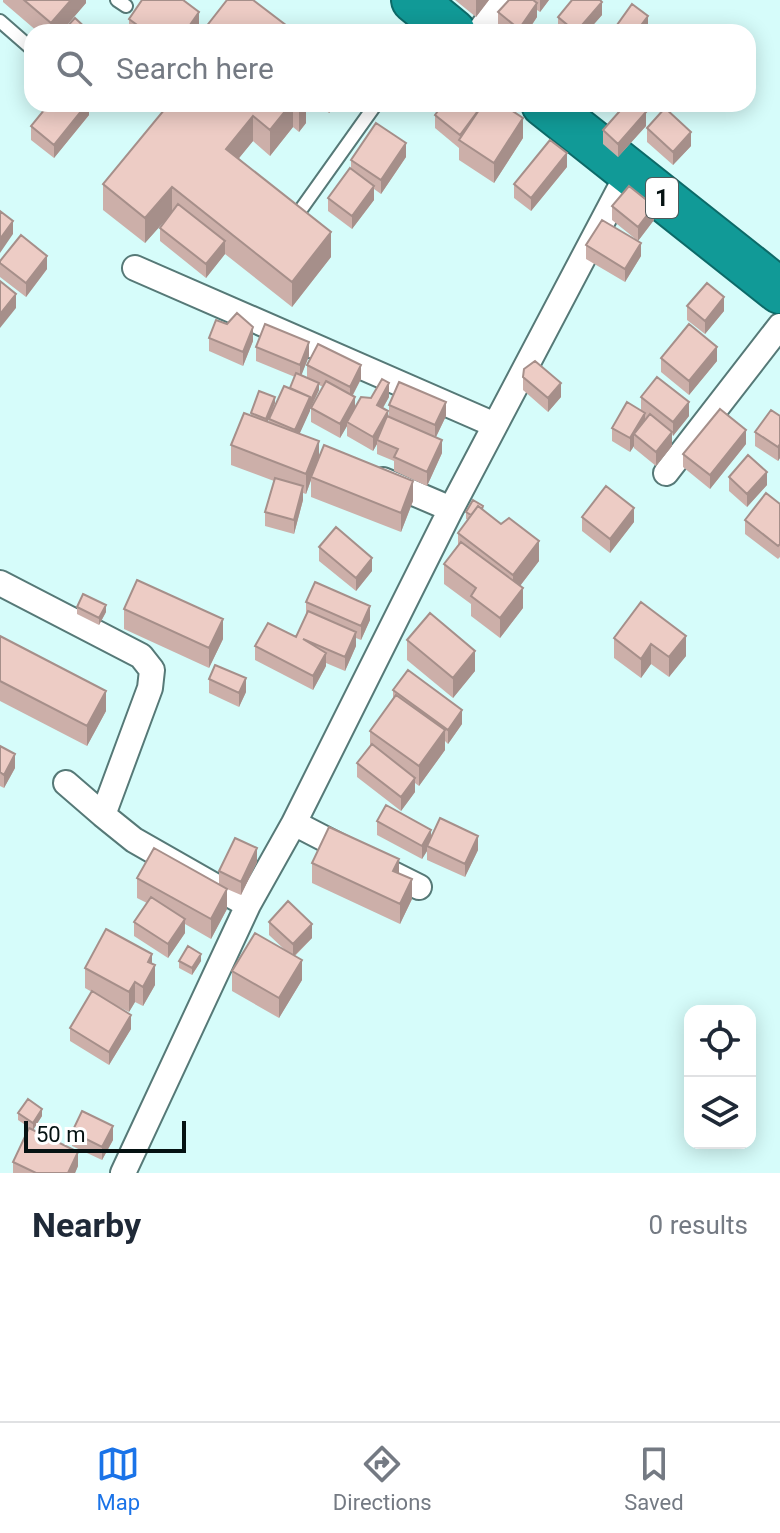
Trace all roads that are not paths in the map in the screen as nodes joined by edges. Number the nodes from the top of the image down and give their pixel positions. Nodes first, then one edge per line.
1 (502, 0) edge
2 (0, 21) edge
3 (485, 24) edge
4 (24, 42) edge
5 (370, 112) edge
6 (554, 112) edge
7 (629, 171) junction
8 (291, 224) edge
9 (135, 268) dead end
10 (780, 291) edge
11 (780, 326) edge
12 (495, 425) junction
13 (666, 473) dead end
14 (368, 474) edge
15 (451, 509) junction
16 (0, 583) edge
17 (66, 783) dead end
18 (103, 815) junction
19 (294, 823) junction
20 (419, 887) dead end
21 (248, 905) junction
22 (123, 1173) edge

1 - 3 street
2 - 4 lane
5 - 8 lane
6 - 7 highway, 1
7 - 10 highway, 1
7 - 12 street
9 - 12 street
11 - 13 street
12 - 15 street
14 - 15 street
15 - 19 street
16 - 18 street
17 - 18 street
18 - 21 street
19 - 20 street
19 - 21 street
21 - 22 street

